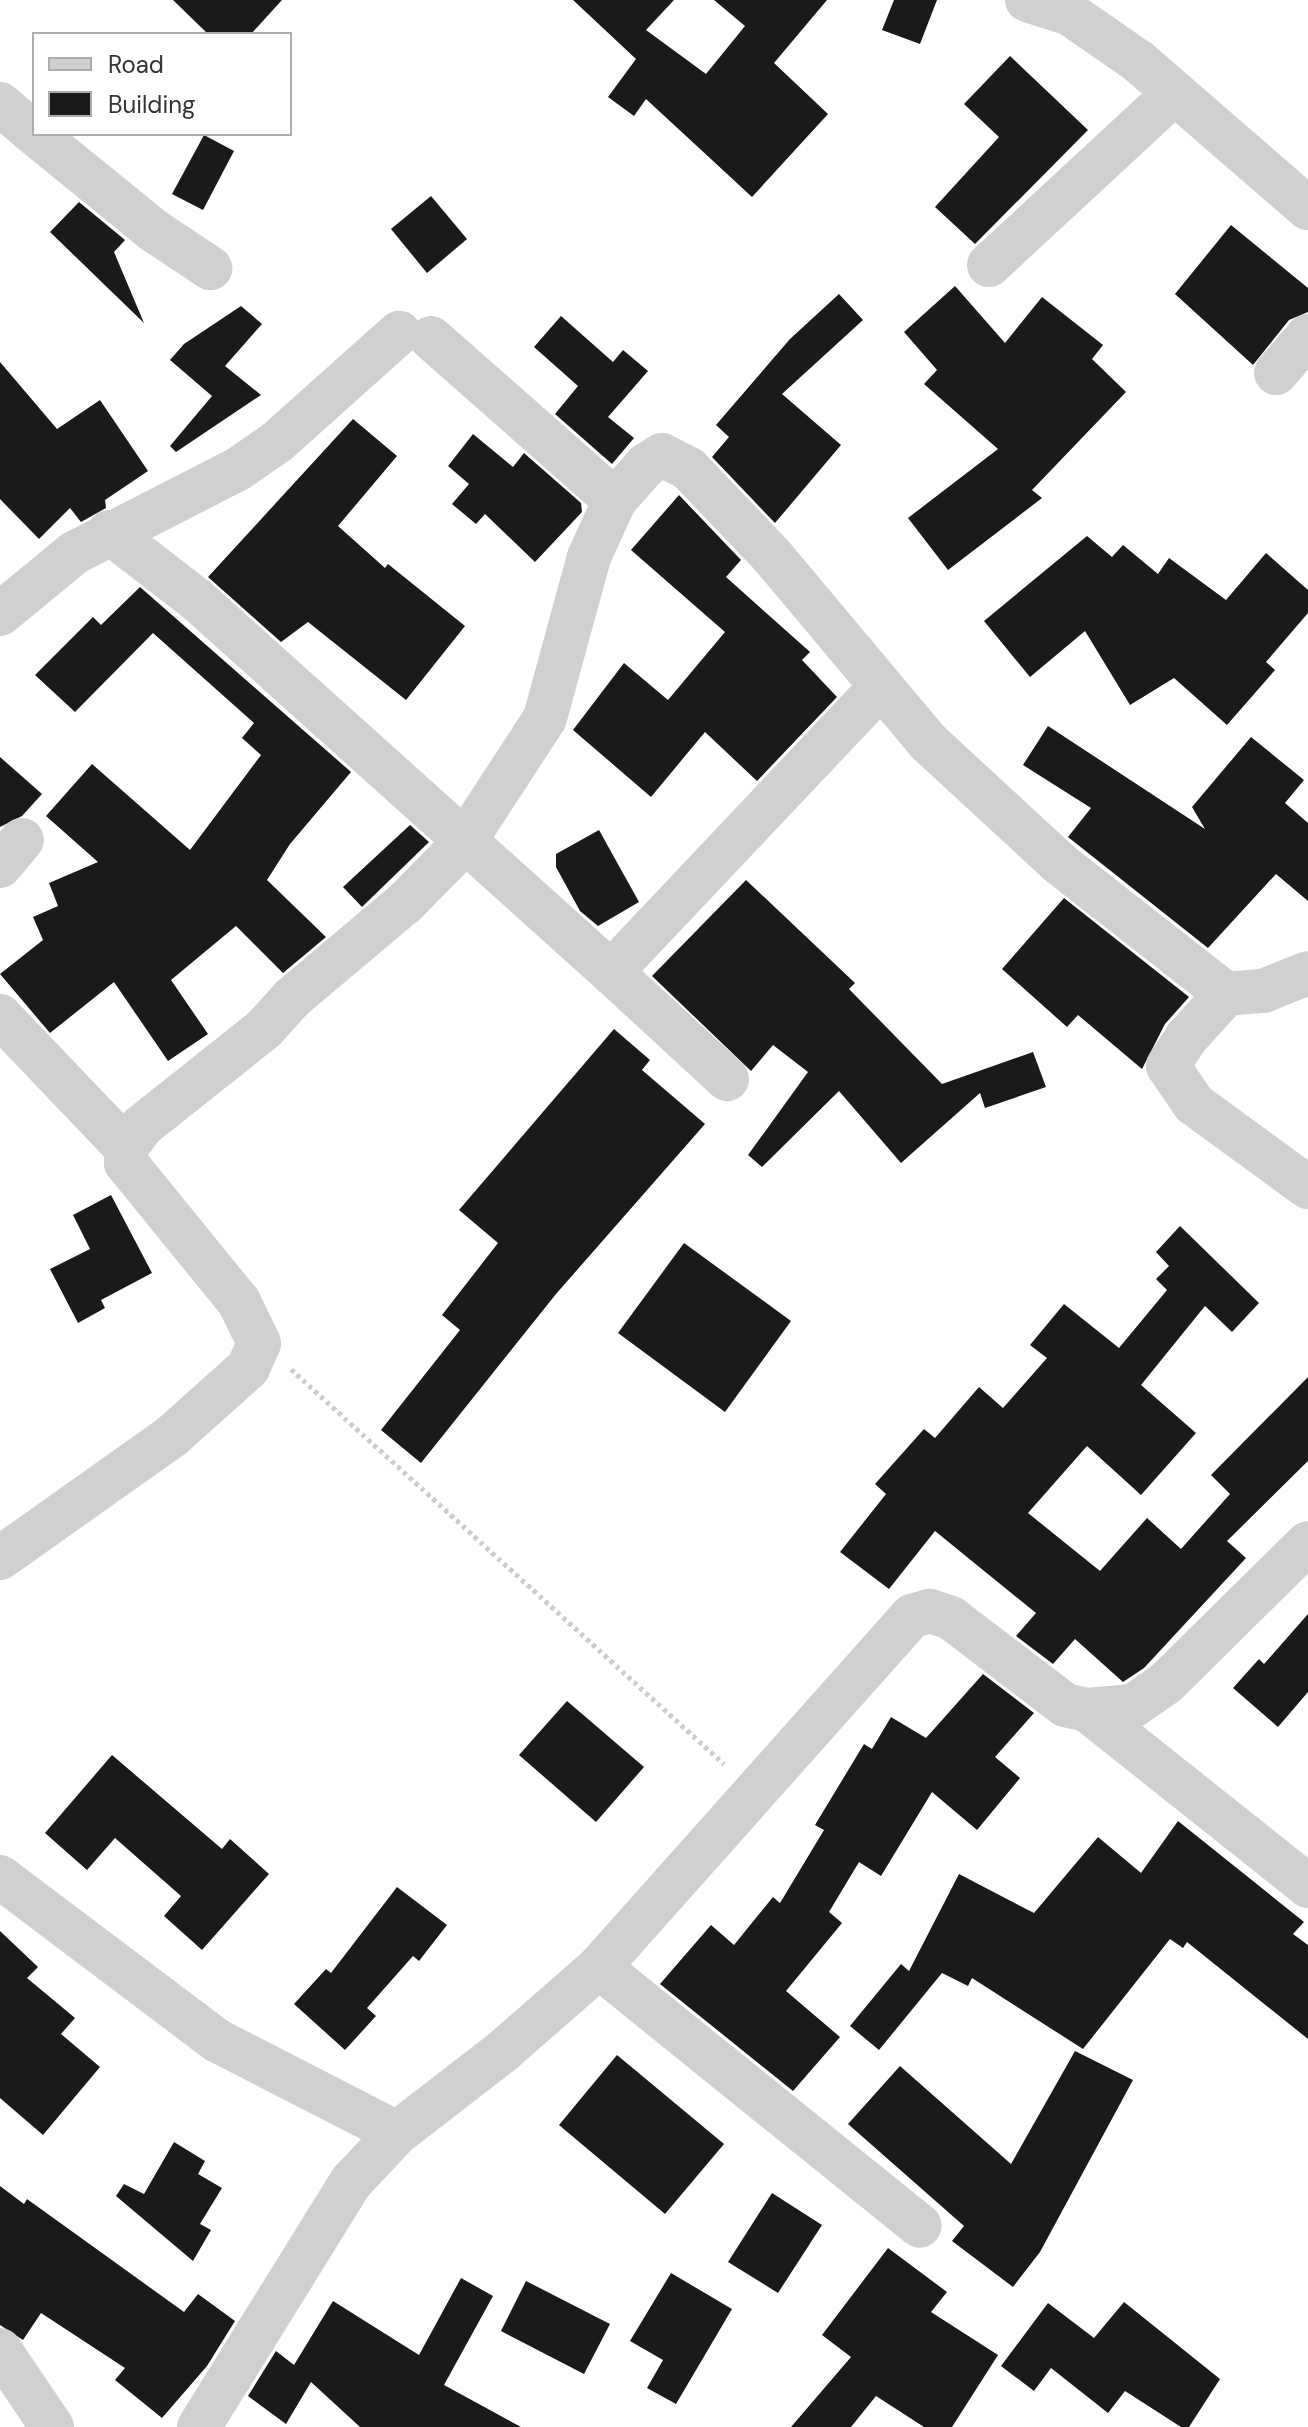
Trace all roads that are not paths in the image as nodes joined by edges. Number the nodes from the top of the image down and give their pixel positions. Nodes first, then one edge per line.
1 (1027, 0) edge
2 (1076, 7) edge
3 (1175, 93) junction
4 (0, 104) edge
5 (32, 131) edge
6 (37, 136) edge
7 (1308, 208) edge
8 (989, 265) dead end
9 (210, 268) dead end
10 (1308, 336) edge
11 (1276, 373) dead end
12 (615, 500) junction
13 (109, 532) junction
14 (0, 614) edge
15 (879, 689) junction
16 (463, 844) junction
17 (611, 972) junction
18 (1308, 973) edge
19 (1226, 994) junction
20 (0, 1016) edge
21 (727, 1079) dead end
22 (126, 1148) junction
23 (1308, 1187) edge
24 (1308, 1543) edge
25 (0, 1558) edge
26 (1087, 1710) junction
27 (0, 1877) edge
28 (1308, 1886) edge
29 (599, 1967) junction
30 (397, 2133) junction
31 (920, 2226) dead end
32 (0, 2350) edge
33 (52, 2427) edge
34 (199, 2427) edge

1 - 2 street
2 - 3 street
3 - 7 street
3 - 8 street
4 - 5 street
6 - 9 street
10 - 11 street
12 - 13 street
12 - 15 street
12 - 16 street
13 - 14 street
13 - 16 street
15 - 17 street
15 - 19 street
16 - 17 street
16 - 22 street
17 - 21 street
18 - 19 street
19 - 23 street
20 - 22 street
22 - 25 street
24 - 26 street
26 - 28 street
26 - 29 street
27 - 30 street
29 - 30 street
29 - 31 street
30 - 34 street
32 - 33 street

